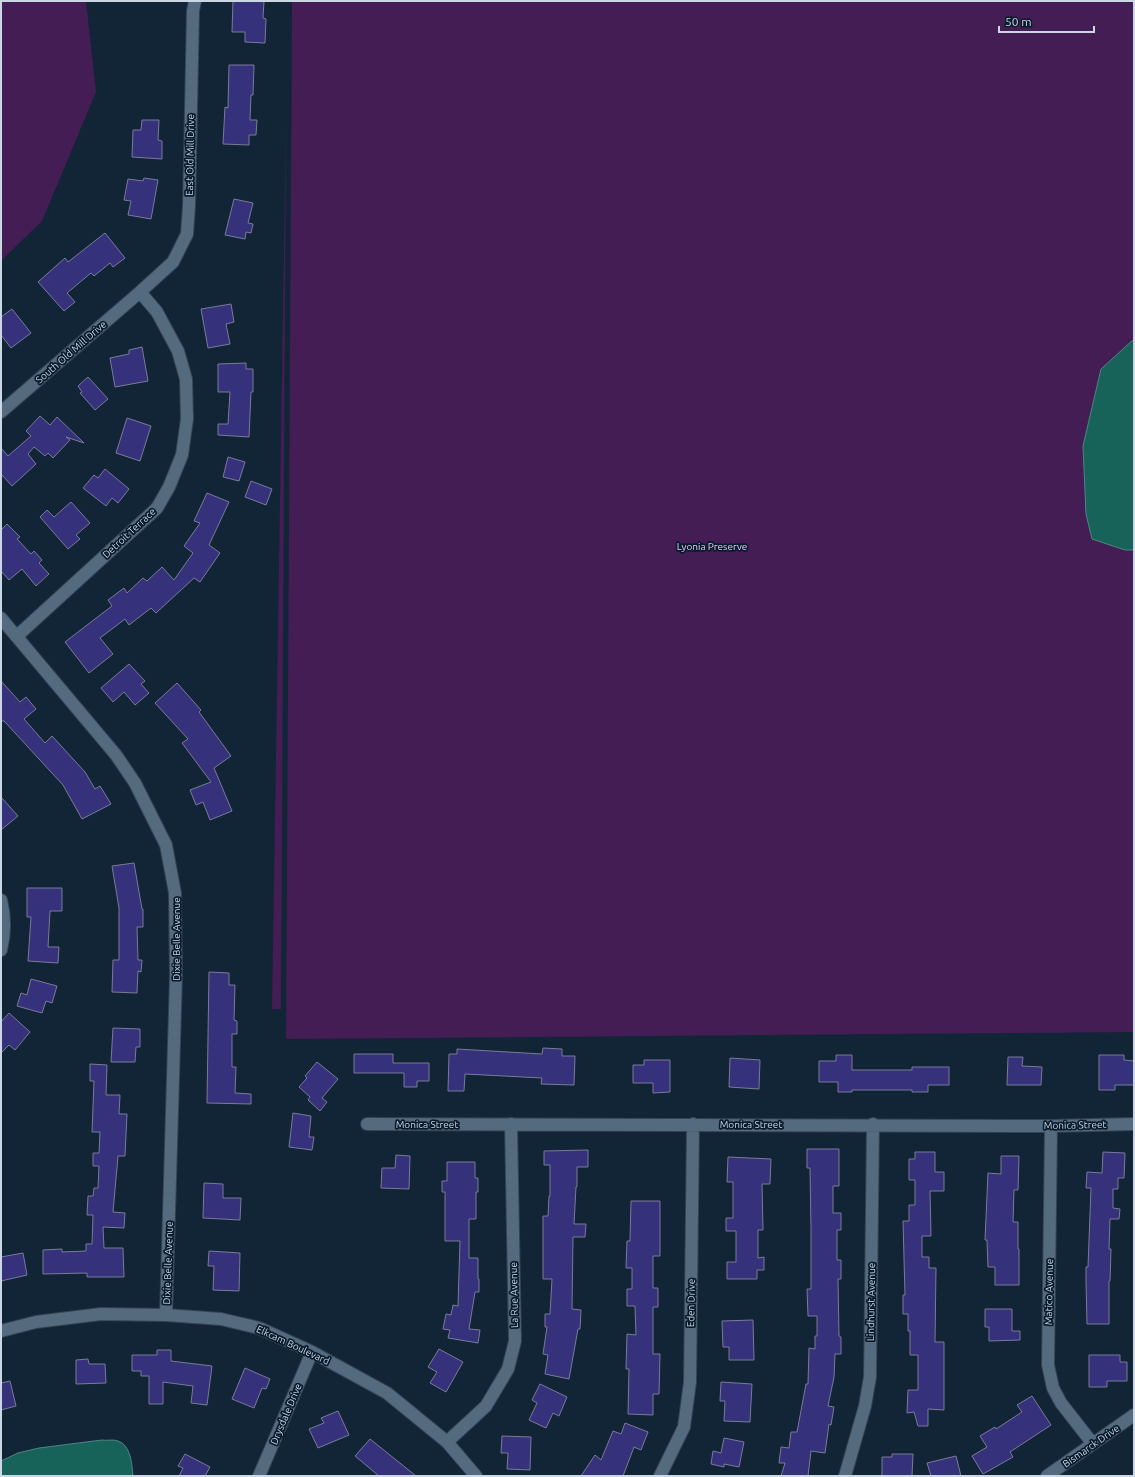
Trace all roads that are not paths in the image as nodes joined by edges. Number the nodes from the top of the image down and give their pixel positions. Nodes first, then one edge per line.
1 (195, 1) edge
2 (140, 292) junction
3 (1, 412) edge
4 (1, 618) edge
5 (17, 636) junction
6 (1, 900) edge
7 (1, 950) edge
8 (367, 1124) dead end
9 (511, 1124) junction
10 (693, 1124) junction
11 (873, 1124) junction
12 (1134, 1124) edge
13 (1051, 1126) junction
14 (166, 1315) junction
15 (1, 1331) edge
16 (312, 1352) junction
17 (1134, 1415) edge
18 (447, 1442) junction
19 (1093, 1444) junction
20 (260, 1476) edge
21 (476, 1476) edge
22 (660, 1476) edge
23 (846, 1476) edge
24 (1047, 1476) edge

1 - 2 street, East Old Mill Drive
2 - 3 street, South Old Mill Drive
2 - 5 street, Detroit Terrace
4 - 5 street, Dixie Belle Avenue
5 - 14 street, Dixie Belle Avenue
6 - 7 street
8 - 9 street, Monica Street
9 - 10 street, Monica Street
9 - 18 street, La Rue Avenue
10 - 11 street, Monica Street
10 - 22 street, Eden Drive
11 - 13 street, Monica Street
11 - 23 street, Lindhurst Avenue
12 - 13 street, Monica Street
13 - 19 street, Matico Avenue
14 - 15 street, Elkcam Boulevard
14 - 16 street, Elkcam Boulevard
16 - 18 street, Elkcam Boulevard
16 - 20 street, Drysdale Drive
17 - 19 street, Bismarck Drive
18 - 21 street, Elkcam Boulevard
19 - 24 street, Bismarck Drive

